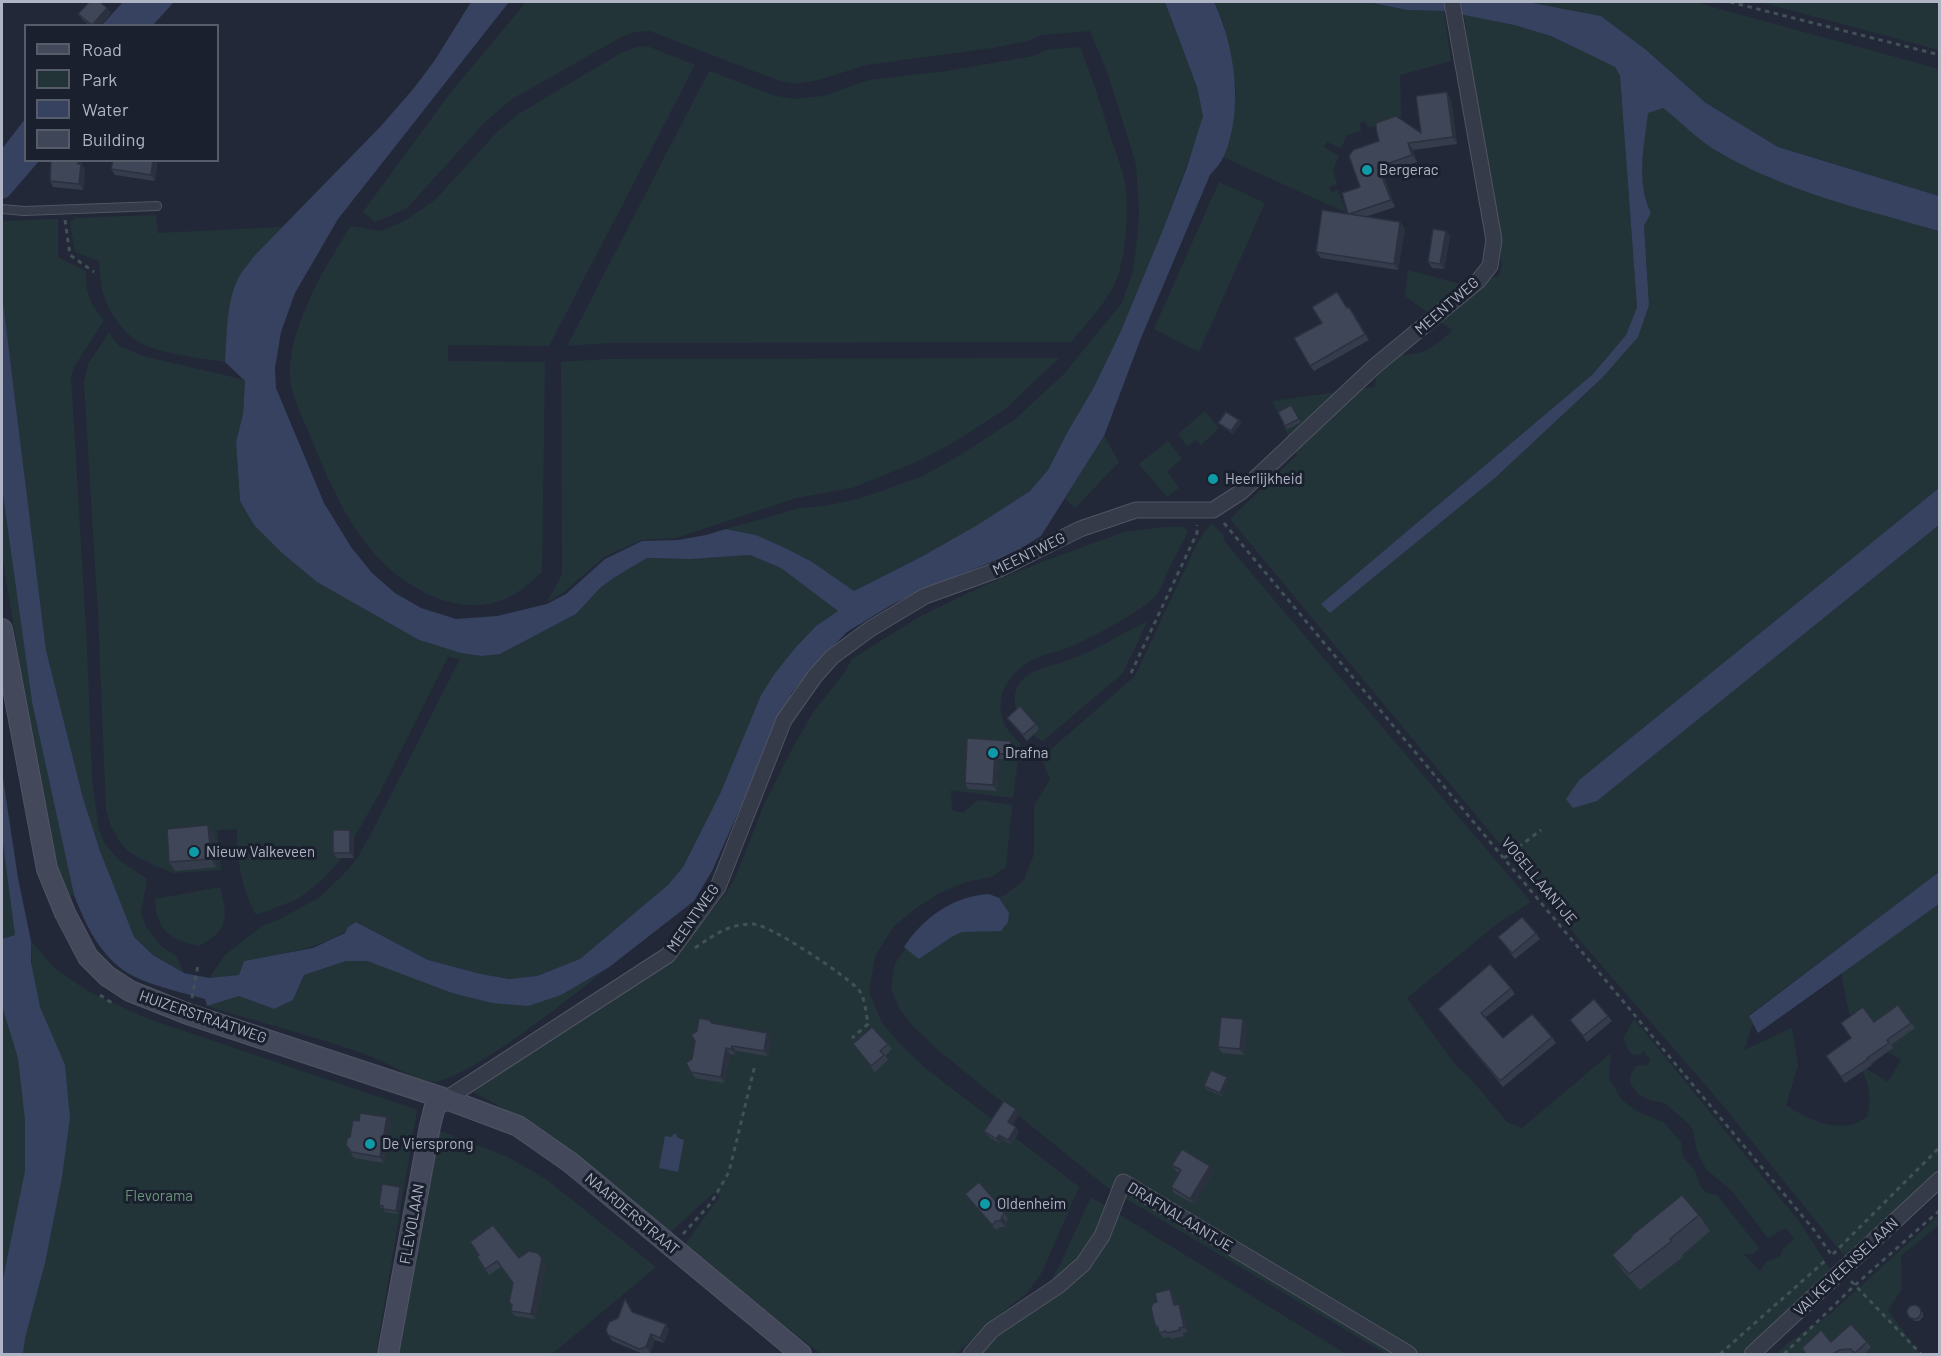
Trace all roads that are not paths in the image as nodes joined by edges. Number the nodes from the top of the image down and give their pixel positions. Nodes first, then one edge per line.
1 (1452, 2) edge
2 (158, 206) dead end
3 (2, 209) edge
4 (2, 629) edge
5 (446, 1099) junction
6 (1940, 1179) edge
7 (388, 1354) edge
8 (801, 1354) edge
9 (971, 1354) edge
10 (1409, 1354) edge
11 (1752, 1354) edge

1 - 5 street, MEENTWEG
2 - 3 lane
4 - 5 street, HUIZERSTRAATWEG
5 - 7 street, FLEVOLAAN
5 - 8 street, NAARDERSTRAAT
6 - 11 street, VALKEVEENSELAAN
9 - 10 street, DRAFNALAANTJE

